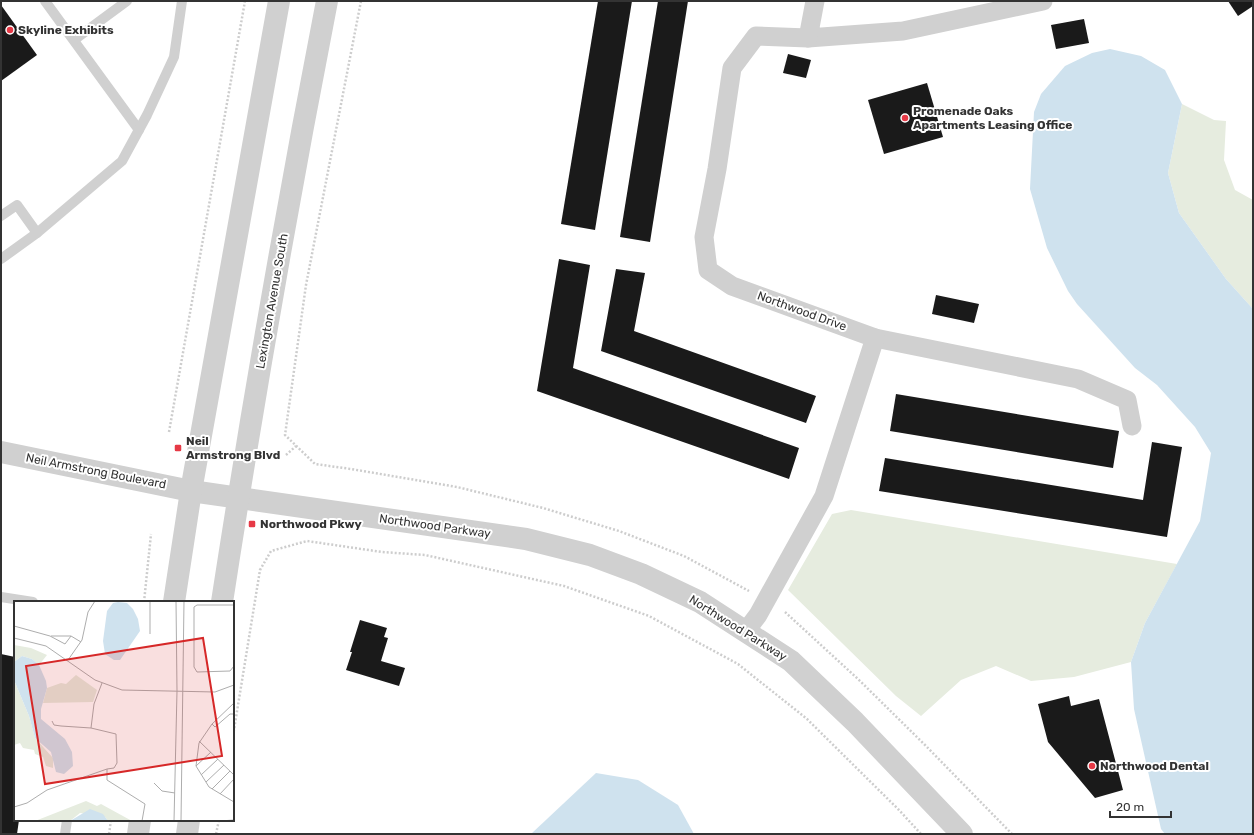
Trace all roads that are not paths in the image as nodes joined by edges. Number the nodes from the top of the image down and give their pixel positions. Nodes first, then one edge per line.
1 (45, 1) edge
2 (127, 1) edge
3 (182, 1) edge
4 (279, 1) edge
5 (327, 1) edge
6 (815, 1) edge
7 (1043, 1) edge
8 (808, 38) junction
9 (74, 40) junction
10 (139, 130) junction
11 (1, 216) edge
12 (37, 233) junction
13 (1, 259) edge
14 (875, 338) junction
15 (1132, 426) dead end
16 (1, 452) edge
17 (191, 490) junction
18 (238, 497) junction
19 (1, 597) edge
20 (27, 601) edge
21 (174, 601) edge
22 (222, 601) edge
23 (746, 631) junction
24 (67, 821) edge
25 (140, 821) edge
26 (189, 821) edge
27 (959, 833) edge
28 (64, 834) edge
29 (138, 834) edge
30 (187, 834) edge

1 - 9 lane
2 - 9 lane
3 - 10 lane
4 - 17 street
5 - 18 street, Lexington Avenue South
6 - 8 street
7 - 8 street, Northwood Drive
8 - 14 street, Northwood Drive
9 - 10 lane
10 - 12 lane
11 - 12 lane
12 - 13 lane
14 - 15 street
14 - 23 street
16 - 17 street, Neil Armstrong Boulevard
17 - 18 street, Northwood Parkway
17 - 21 street
18 - 22 street, Lexington Avenue South
18 - 23 street, Northwood Parkway
19 - 20 lane
23 - 27 street, Northwood Parkway
24 - 28 lane
25 - 29 street
26 - 30 street

